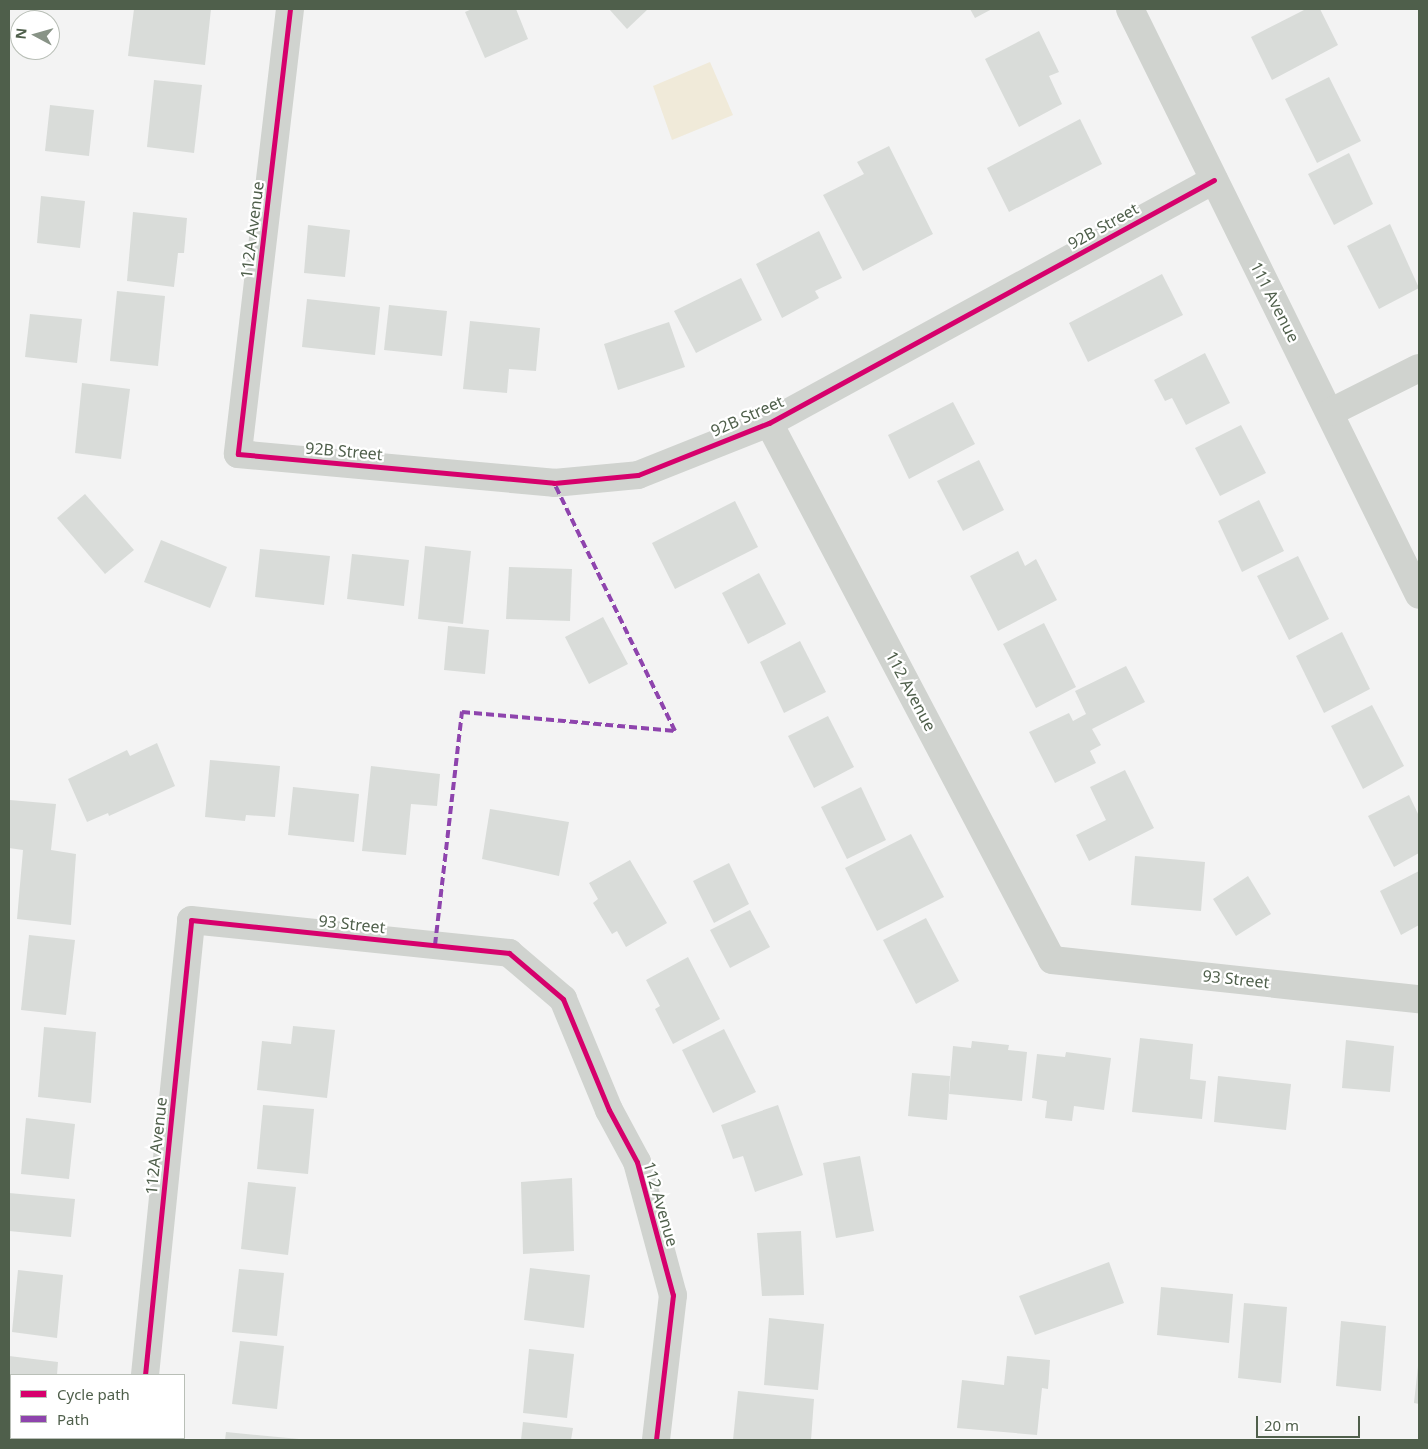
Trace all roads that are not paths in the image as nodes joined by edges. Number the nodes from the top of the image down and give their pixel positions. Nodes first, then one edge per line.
1 (290, 9) edge
2 (1130, 9) edge
3 (1214, 180) junction
4 (1419, 368) edge
5 (1331, 412) junction
6 (769, 423) junction
7 (238, 454) joint
8 (1419, 595) edge
9 (191, 920) joint
10 (509, 953) joint
11 (1052, 960) joint
12 (1419, 999) edge
13 (145, 1374) edge
14 (656, 1440) edge

1 - 7 street, 112A Avenue
2 - 3 street, 111 Avenue
3 - 5 street, 111 Avenue
3 - 6 street, 92B Street
4 - 5 street
5 - 8 street, 111 Avenue
6 - 7 street, 92B Street
6 - 11 street, 112 Avenue
9 - 10 street, 93 Street
9 - 13 street, 112A Avenue
10 - 14 street, 112 Avenue
11 - 12 street, 93 Street

